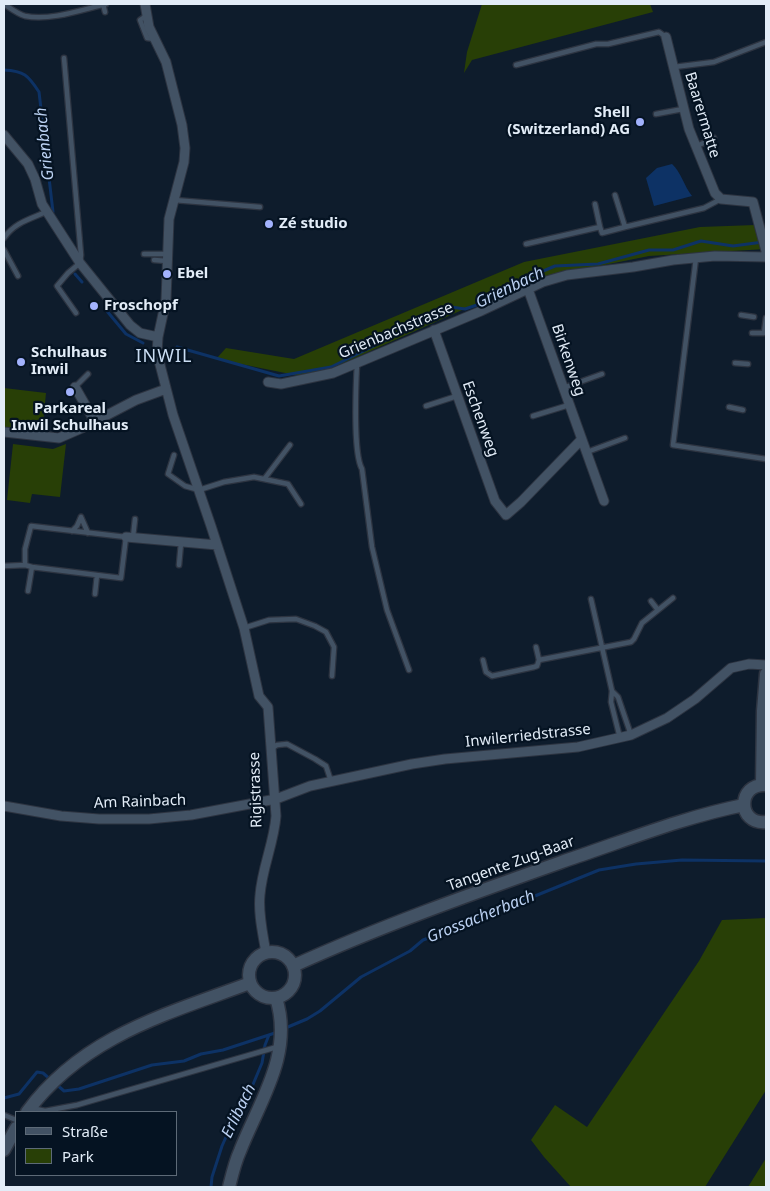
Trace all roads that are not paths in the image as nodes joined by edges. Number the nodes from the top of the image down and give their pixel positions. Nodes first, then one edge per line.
1 (4, 4) edge
2 (104, 4) edge
3 (145, 4) edge
4 (105, 12) dead end
5 (666, 36) joint
6 (766, 42) edge
7 (64, 58) dead end
8 (516, 65) dead end
9 (674, 67) junction
10 (683, 109) junction
11 (656, 114) dead end
12 (4, 135) edge
13 (714, 138) dead end
14 (695, 147) junction
15 (615, 195) dead end
16 (721, 199) junction
17 (174, 200) junction
18 (595, 204) dead end
19 (260, 207) dead end
20 (46, 212) junction
21 (600, 227) junction
22 (625, 227) junction
23 (4, 238) edge
24 (526, 244) dead end
25 (4, 250) edge
26 (144, 254) dead end
27 (766, 256) edge
28 (167, 257) junction
29 (696, 258) junction
30 (154, 260) dead end
31 (77, 265) junction
32 (18, 276) dead end
33 (528, 289) junction
34 (76, 313) dead end
35 (741, 315) dead end
36 (754, 317) dead end
37 (766, 318) edge
38 (434, 330) junction
39 (752, 333) dead end
40 (158, 337) junction
41 (357, 363) junction
42 (735, 363) dead end
43 (748, 364) dead end
44 (88, 374) dead end
45 (602, 374) dead end
46 (268, 382) dead end
47 (76, 387) joint
48 (563, 388) junction
49 (166, 390) junction
50 (457, 396) junction
51 (569, 405) junction
52 (426, 406) dead end
53 (729, 407) dead end
54 (743, 410) dead end
55 (533, 416) dead end
56 (95, 422) junction
57 (4, 432) edge
58 (625, 438) dead end
59 (581, 440) junction
60 (290, 445) dead end
61 (586, 453) junction
62 (174, 455) dead end
63 (766, 458) edge
64 (264, 478) junction
65 (199, 490) junction
66 (604, 501) dead end
67 (301, 504) dead end
68 (135, 519) dead end
69 (72, 531) junction
70 (88, 533) junction
71 (130, 538) junction
72 (181, 542) junction
73 (217, 545) junction
74 (25, 565) junction
75 (179, 565) dead end
76 (4, 566) edge
77 (32, 568) junction
78 (97, 575) junction
79 (28, 591) dead end
80 (95, 594) dead end
81 (674, 598) dead end
82 (590, 599) dead end
83 (651, 601) dead end
84 (658, 610) junction
85 (244, 628) junction
86 (536, 647) dead end
87 (601, 649) junction
88 (483, 660) dead end
89 (539, 660) junction
90 (766, 665) edge
91 (409, 670) dead end
92 (766, 674) edge
93 (332, 676) dead end
94 (612, 691) junction
95 (631, 735) junction
96 (620, 738) junction
97 (272, 748) junction
98 (331, 781) junction
99 (764, 785) edge
100 (276, 799) junction
101 (744, 805) junction
102 (4, 806) edge
103 (766, 822) edge
104 (266, 953) junction
105 (293, 966) junction
106 (250, 984) junction
107 (276, 998) junction
108 (276, 1045) junction
109 (29, 1110) edge
110 (15, 1130) edge
111 (4, 1150) edge
112 (229, 1187) edge

1 - 2 lane
2 - 4 lane
3 - 17 street, Rigistrasse
5 - 8 lane
5 - 9 street, Baarermatte
6 - 9 lane
7 - 31 lane
9 - 10 street, Baarermatte
10 - 11 lane
10 - 14 street, Baarermatte
12 - 20 street
13 - 14 lane
14 - 16 street, Baarermatte
15 - 22 lane
16 - 22 lane
16 - 27 street
17 - 19 lane
17 - 28 street, Rigistrasse
18 - 21 lane
20 - 23 lane
20 - 31 street
21 - 22 lane
21 - 24 lane
25 - 32 lane
26 - 28 lane
27 - 29 street, Grienbachstrasse
28 - 30 lane
28 - 40 street, Rigistrasse
29 - 33 street, Grienbachstrasse
29 - 63 lane
31 - 34 lane
31 - 40 street
33 - 38 street, Grienbachstrasse
33 - 48 street, Birkenweg
35 - 36 lane
37 - 39 lane
38 - 41 street, Grienbachstrasse
38 - 50 street, Eschenweg
40 - 49 street, Rigistrasse
41 - 46 street, Grienbachstrasse
41 - 91 lane
42 - 43 lane
44 - 47 lane
45 - 48 lane
47 - 56 street
48 - 51 street, Birkenweg
49 - 56 street
49 - 65 street, Rigistrasse
50 - 52 lane
50 - 59 street, Eschenweg
51 - 55 lane
51 - 59 street, Birkenweg
53 - 54 lane
56 - 57 street
58 - 61 lane
59 - 61 street, Birkenweg
60 - 64 lane
61 - 66 street, Birkenweg
62 - 65 lane
64 - 65 lane
64 - 67 lane
65 - 73 street, Rigistrasse
68 - 71 lane
69 - 70 lane
69 - 70 lane
69 - 74 lane
70 - 71 lane
71 - 72 street
71 - 78 lane
72 - 73 street
72 - 75 lane
73 - 85 street, Rigistrasse
74 - 76 lane
74 - 77 lane
77 - 78 lane
77 - 79 lane
78 - 80 lane
81 - 84 lane
82 - 87 lane
83 - 84 lane
84 - 87 lane
85 - 93 lane
85 - 97 street, Rigistrasse
86 - 89 lane
87 - 89 lane
87 - 94 lane
88 - 89 lane
90 - 95 street, Inwilerriedstrasse
92 - 99 main road
94 - 95 lane
94 - 96 lane
95 - 96 street, Inwilerriedstrasse
96 - 98 street, Inwilerriedstrasse
97 - 98 lane
97 - 100 street, Rigistrasse
98 - 100 street, Inwilerriedstrasse
99 - 101 main road
100 - 102 street, Am Rainbach
100 - 104 street, Rigistrasse
101 - 103 main road
101 - 105 main road, Tangente Zug-Baar
104 - 105 main road
104 - 106 main road
105 - 107 main road
106 - 107 main road
106 - 109 main road
107 - 108 main road
108 - 109 lane
108 - 112 main road
110 - 111 main road

